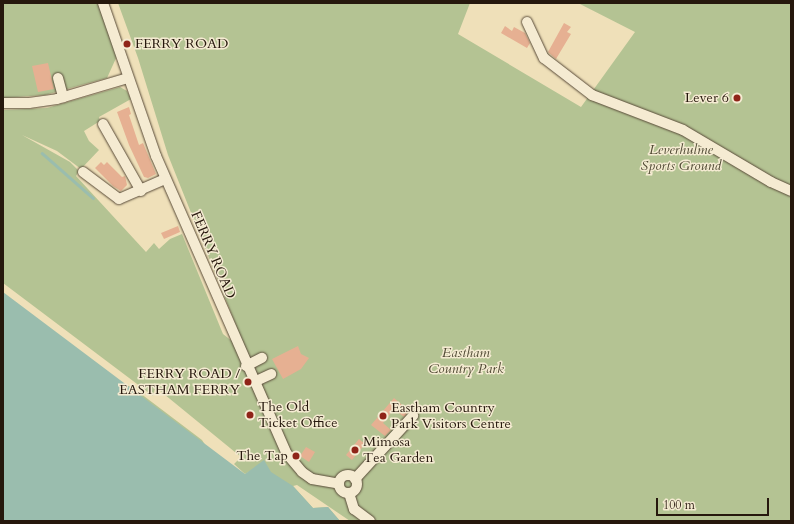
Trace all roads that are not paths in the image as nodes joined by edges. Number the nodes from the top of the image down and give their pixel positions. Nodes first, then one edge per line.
1 (103, 3) edge
2 (527, 22) dead end
3 (58, 78) dead end
4 (128, 78) junction
5 (63, 97) junction
6 (3, 102) edge
7 (103, 124) dead end
8 (83, 172) dead end
9 (165, 180) junction
10 (141, 191) junction
11 (791, 191) edge
12 (262, 358) dead end
13 (246, 366) junction
14 (271, 374) dead end
15 (254, 382) junction
16 (412, 416) dead end
17 (354, 478) junction
18 (339, 484) junction
19 (349, 493) junction
20 (370, 521) edge

1 - 4 street, FERRY ROAD
2 - 11 street
3 - 5 street
4 - 5 street
4 - 9 street, FERRY ROAD
5 - 6 street
7 - 10 street
8 - 10 street
9 - 10 street
9 - 13 street, FERRY ROAD
12 - 13 street
13 - 15 street, FERRY ROAD
14 - 15 street
15 - 18 street, FERRY ROAD
16 - 17 street
17 - 18 street
17 - 19 street
18 - 19 street
19 - 20 street

